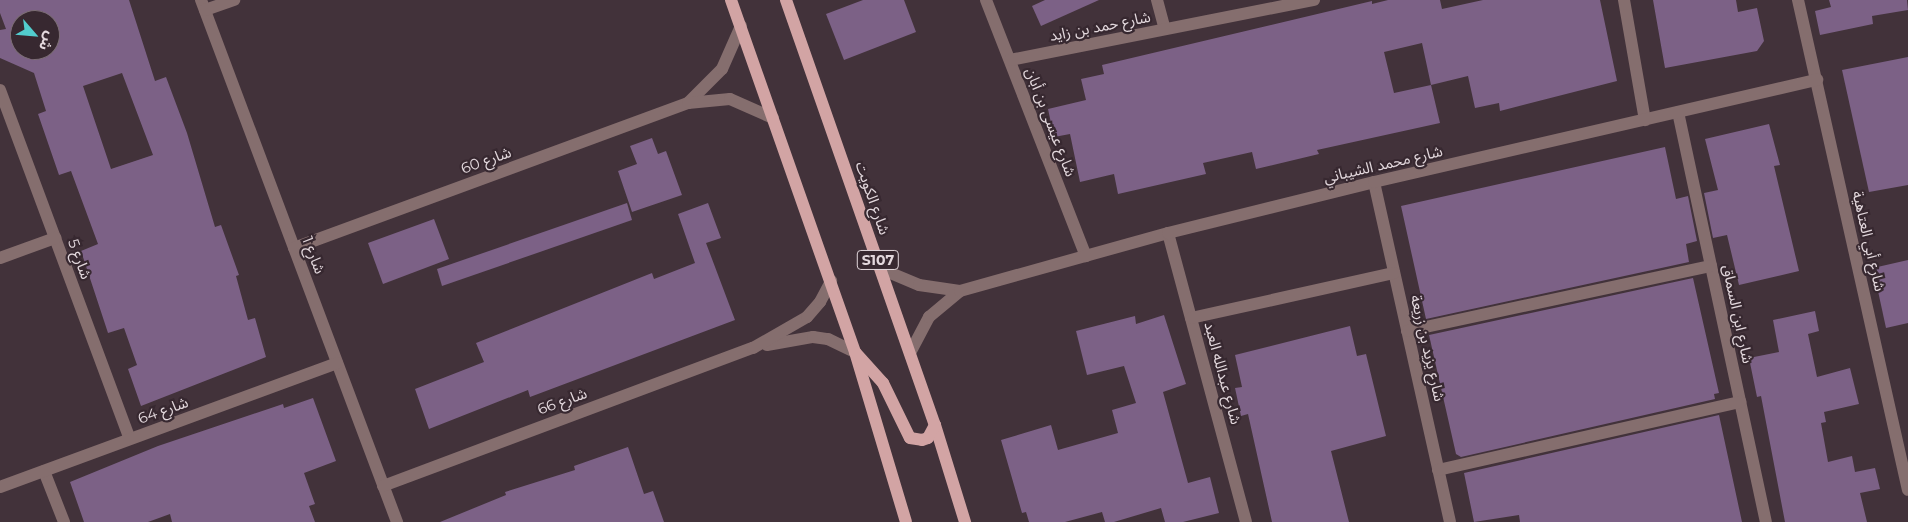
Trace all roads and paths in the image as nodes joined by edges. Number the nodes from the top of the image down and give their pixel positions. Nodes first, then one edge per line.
1 (234, 0) edge
2 (731, 0) edge
3 (786, 0) edge
4 (986, 0) edge
5 (1157, 0) edge
6 (1314, 0) edge
7 (1624, 0) edge
8 (1798, 0) edge
9 (203, 5) edge
10 (741, 26) junction
11 (1165, 29) junction
12 (1010, 60) junction
13 (1816, 80) junction
14 (0, 90) edge
15 (688, 103) junction
16 (1678, 112) junction
17 (773, 118) junction
18 (1645, 120) junction
19 (1374, 182) junction
20 (1168, 233) junction
21 (55, 238) junction
22 (294, 248) junction
23 (1086, 256) junction
24 (0, 258) edge
25 (1711, 266) junction
26 (881, 269) junction
27 (1394, 273) junction
28 (830, 281) junction
29 (960, 291) junction
30 (1191, 318) junction
31 (1407, 331) junction
32 (753, 348) junction
33 (855, 352) junction
34 (910, 353) junction
35 (338, 363) junction
36 (1740, 402) junction
37 (935, 425) junction
38 (1908, 428) edge
39 (1895, 431) junction
40 (130, 439) junction
41 (1438, 470) junction
42 (44, 471) junction
43 (383, 486) junction
44 (0, 487) edge
45 (1908, 490) edge
46 (904, 520) edge
47 (64, 522) edge
48 (397, 522) edge
49 (965, 522) edge
50 (1246, 522) edge
51 (1450, 522) edge
52 (1766, 522) edge

1 - 9 street
2 - 10 main road
3 - 26 main road, شارع الكويت / S107
4 - 12 street, شارع عيسى بن أبان
5 - 11 street
6 - 11 street, شارع حمد بن زايد
7 - 18 street
8 - 13 street, شارع أبي العتاهية
9 - 22 street, شارع 1
10 - 15 street, شارع 60
10 - 17 main road
11 - 12 street, شارع حمد بن زايد
12 - 23 street, شارع عيسى بن أبان
13 - 16 street, شارع محمد الشيباني
13 - 39 street, شارع أبي العتاهية
14 - 21 street, شارع 5
15 - 17 street, شارع 60
15 - 22 street, شارع 60
16 - 18 street, شارع محمد الشيباني
16 - 25 street, شارع ابن السماق
17 - 28 main road
18 - 19 street, شارع محمد الشيباني
19 - 20 street, شارع محمد الشيباني
19 - 27 street, شارع يزيد بن زريعة
20 - 23 street, شارع محمد الشيباني
20 - 30 street, شارع عبدالله العبد
21 - 24 street
21 - 40 street, شارع 5
22 - 35 street, شارع 1
23 - 29 street, شارع محمد الشيباني
25 - 31 street
25 - 36 street, شارع ابن السماق
26 - 29 street, شارع محمد الشيباني
26 - 34 main road, شارع الكويت / S107
27 - 30 street
27 - 31 street, شارع يزيد بن زريعة
28 - 32 street, شارع 66
28 - 33 main road
29 - 34 street, شارع محمد الشيباني
30 - 50 street, شارع عبدالله العبد
31 - 41 street, شارع يزيد بن زريعة
32 - 33 street, شارع 66
32 - 43 street, شارع 66
33 - 37 main road
33 - 46 main road
34 - 37 main road, شارع الكويت / S107
35 - 40 street, شارع 64
35 - 43 street, شارع 1
36 - 41 street
36 - 52 street, شارع ابن السماق
37 - 49 main road, شارع الكويت / S107
38 - 39 street
39 - 45 street, شارع أبي العتاهية
40 - 42 street, شارع 64
41 - 51 street, شارع يزيد بن زريعة
42 - 44 street, شارع 64
42 - 47 street
43 - 48 street, شارع 1

